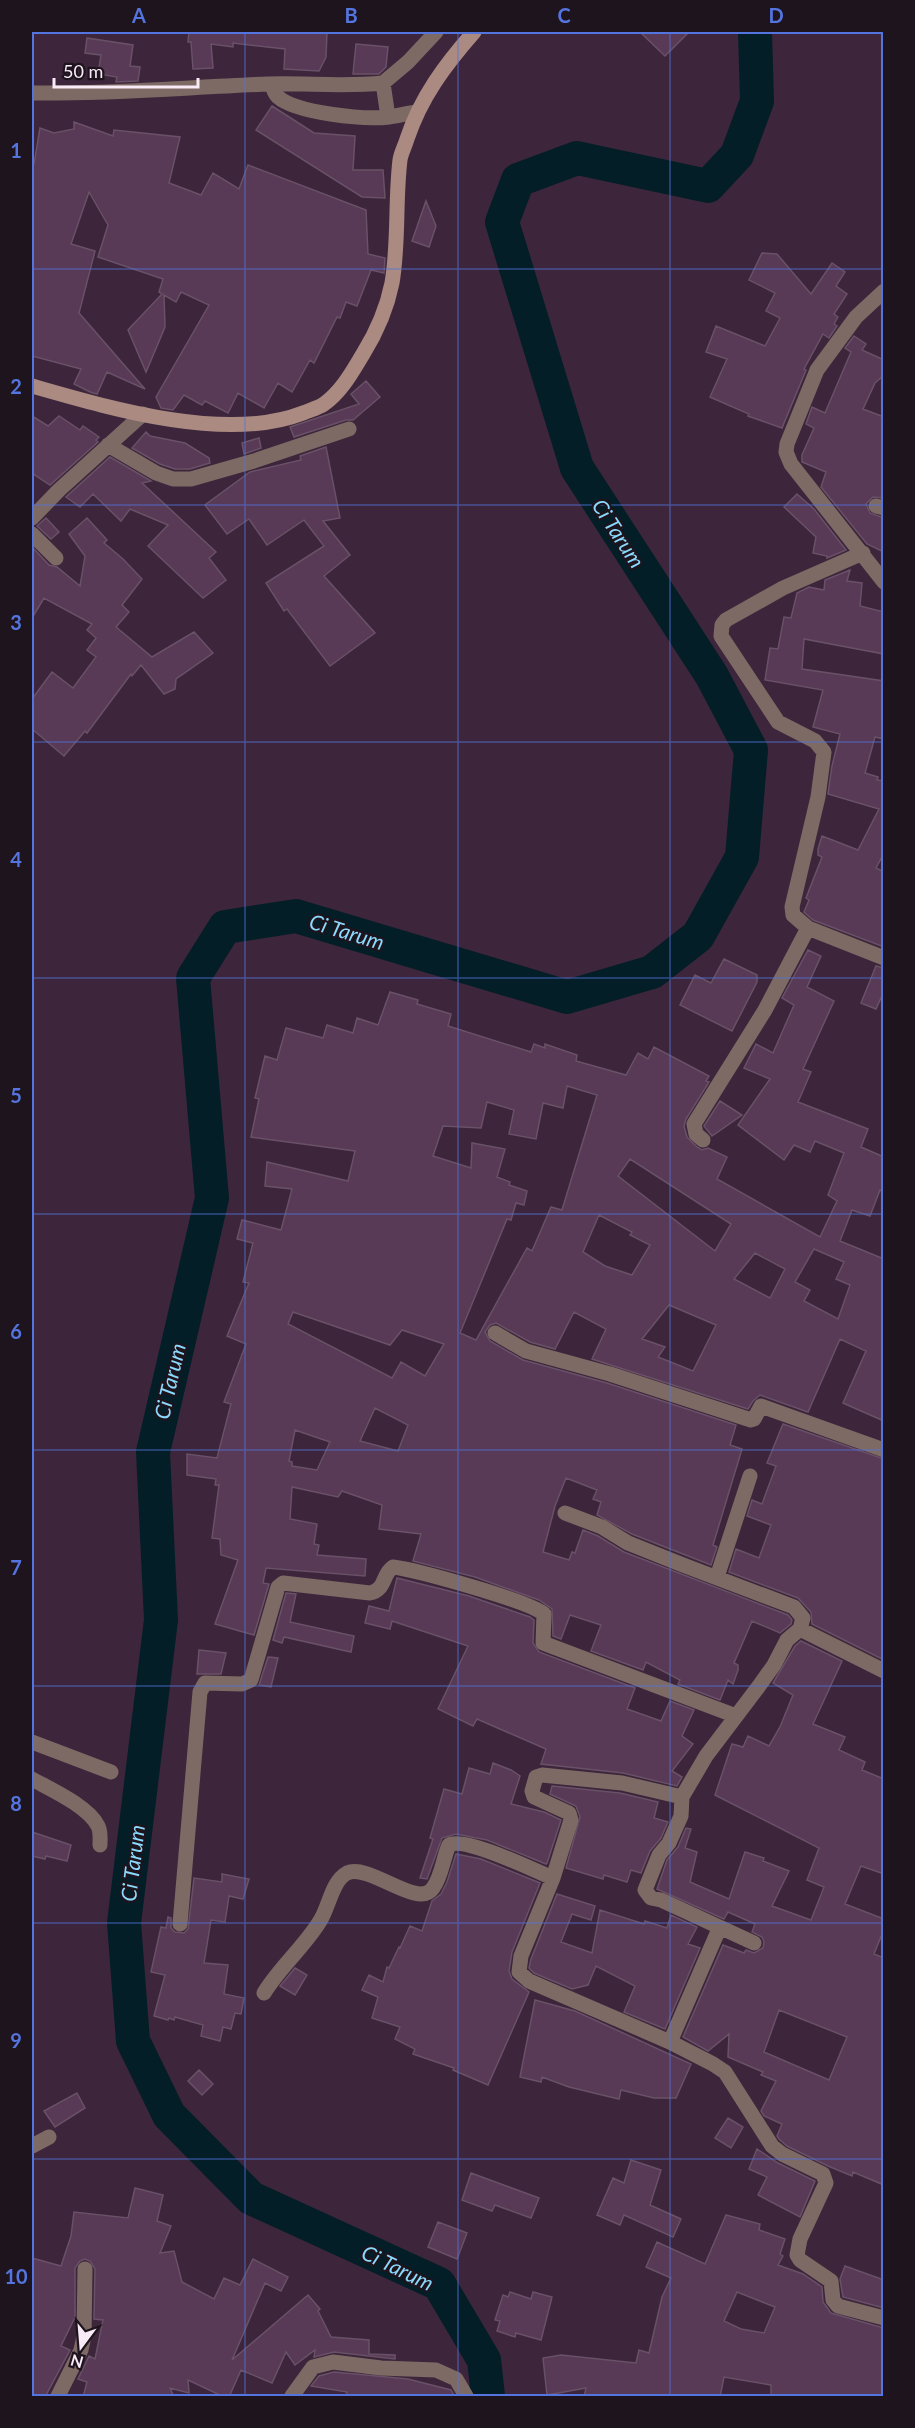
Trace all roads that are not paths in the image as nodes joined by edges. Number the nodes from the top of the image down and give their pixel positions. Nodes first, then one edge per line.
1 (435, 32) edge
2 (474, 32) edge
3 (272, 84) junction
4 (383, 86) junction
5 (32, 93) edge
6 (417, 112) junction
7 (387, 114) junction
8 (884, 291) edge
9 (32, 386) edge
10 (143, 414) junction
11 (349, 429) dead end
12 (108, 445) junction
13 (32, 518) edge
14 (32, 534) edge
15 (863, 553) junction
16 (56, 558) dead end
17 (884, 582) edge
18 (808, 928) junction
19 (884, 958) edge
20 (703, 1140) dead end
21 (495, 1333) dead end
22 (884, 1450) edge
23 (750, 1476) dead end
24 (565, 1513) dead end
25 (717, 1577) junction
26 (800, 1629) junction
27 (884, 1671) edge
28 (736, 1716) junction
29 (32, 1742) edge
30 (111, 1772) dead end
31 (32, 1779) edge
32 (682, 1797) junction
33 (100, 1845) dead end
34 (553, 1878) junction
35 (180, 1924) dead end
36 (719, 1929) junction
37 (754, 1943) dead end
38 (264, 1994) dead end
39 (670, 2042) junction
40 (49, 2137) dead end
41 (32, 2146) edge
42 (85, 2269) dead end
43 (884, 2318) edge
44 (58, 2397) edge
45 (291, 2397) edge
46 (466, 2397) edge

1 - 4 street
2 - 6 main road
3 - 4 street
3 - 5 street
3 - 7 street
4 - 7 street
6 - 7 street
6 - 10 main road
8 - 15 street
9 - 10 main road
10 - 12 street
11 - 12 street
12 - 13 street
14 - 16 street
15 - 17 street
15 - 18 street
18 - 19 street
18 - 20 street
21 - 22 street
23 - 25 street
24 - 25 street
25 - 26 street
26 - 27 street
26 - 28 street
28 - 32 street
28 - 35 street
29 - 30 street
31 - 33 street
32 - 34 street
32 - 36 street
34 - 38 street
34 - 39 street
36 - 37 street
36 - 39 street
39 - 43 street
40 - 41 street
42 - 44 street
45 - 46 street

